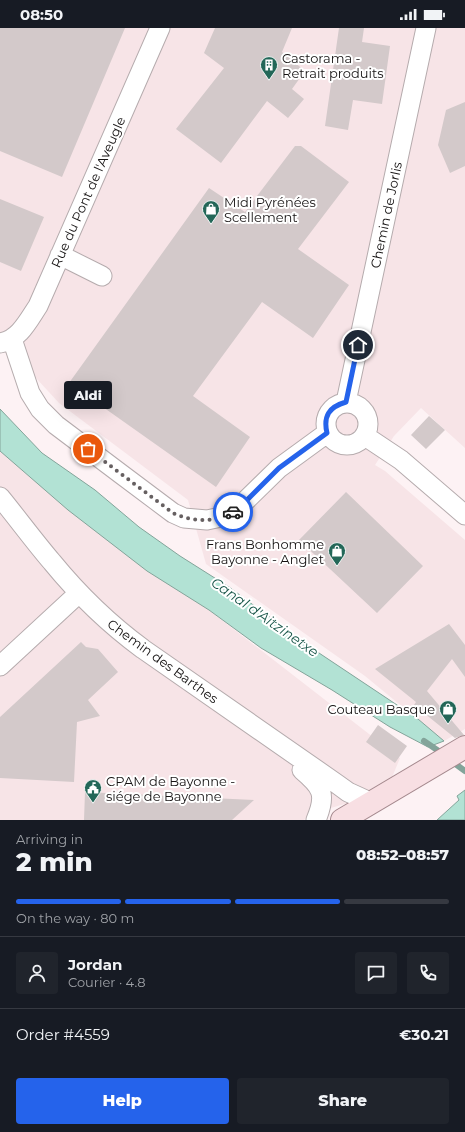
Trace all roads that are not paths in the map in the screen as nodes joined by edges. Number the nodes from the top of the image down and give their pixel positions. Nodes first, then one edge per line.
1 (160, 28) edge
2 (426, 28) edge
3 (60, 255) junction
4 (102, 276) dead end
5 (6, 341) edge
6 (346, 402) junction
7 (327, 433) junction
8 (365, 436) junction
9 (0, 497) edge
10 (465, 515) edge
11 (79, 593) junction
12 (0, 666) edge
13 (255, 727) junction
14 (465, 747) edge
15 (372, 803) junction
16 (316, 820) edge
17 (342, 820) edge
18 (359, 820) edge

1 - 3 street, Rue du Pont de l'Aveugle
2 - 6 street, Chemin de Jorlis
3 - 4 street
3 - 5 street, Rue du Pont de l'Aveugle
5 - 7 street
6 - 7 street
6 - 8 street
7 - 8 street
8 - 10 street
9 - 11 street, Chemin des Barthes
11 - 12 street
11 - 13 street, Chemin des Barthes
13 - 15 street, Chemin des Barthes
13 - 16 street, Chemin des Barthes
14 - 15 main road
15 - 17 main road
15 - 18 main road

